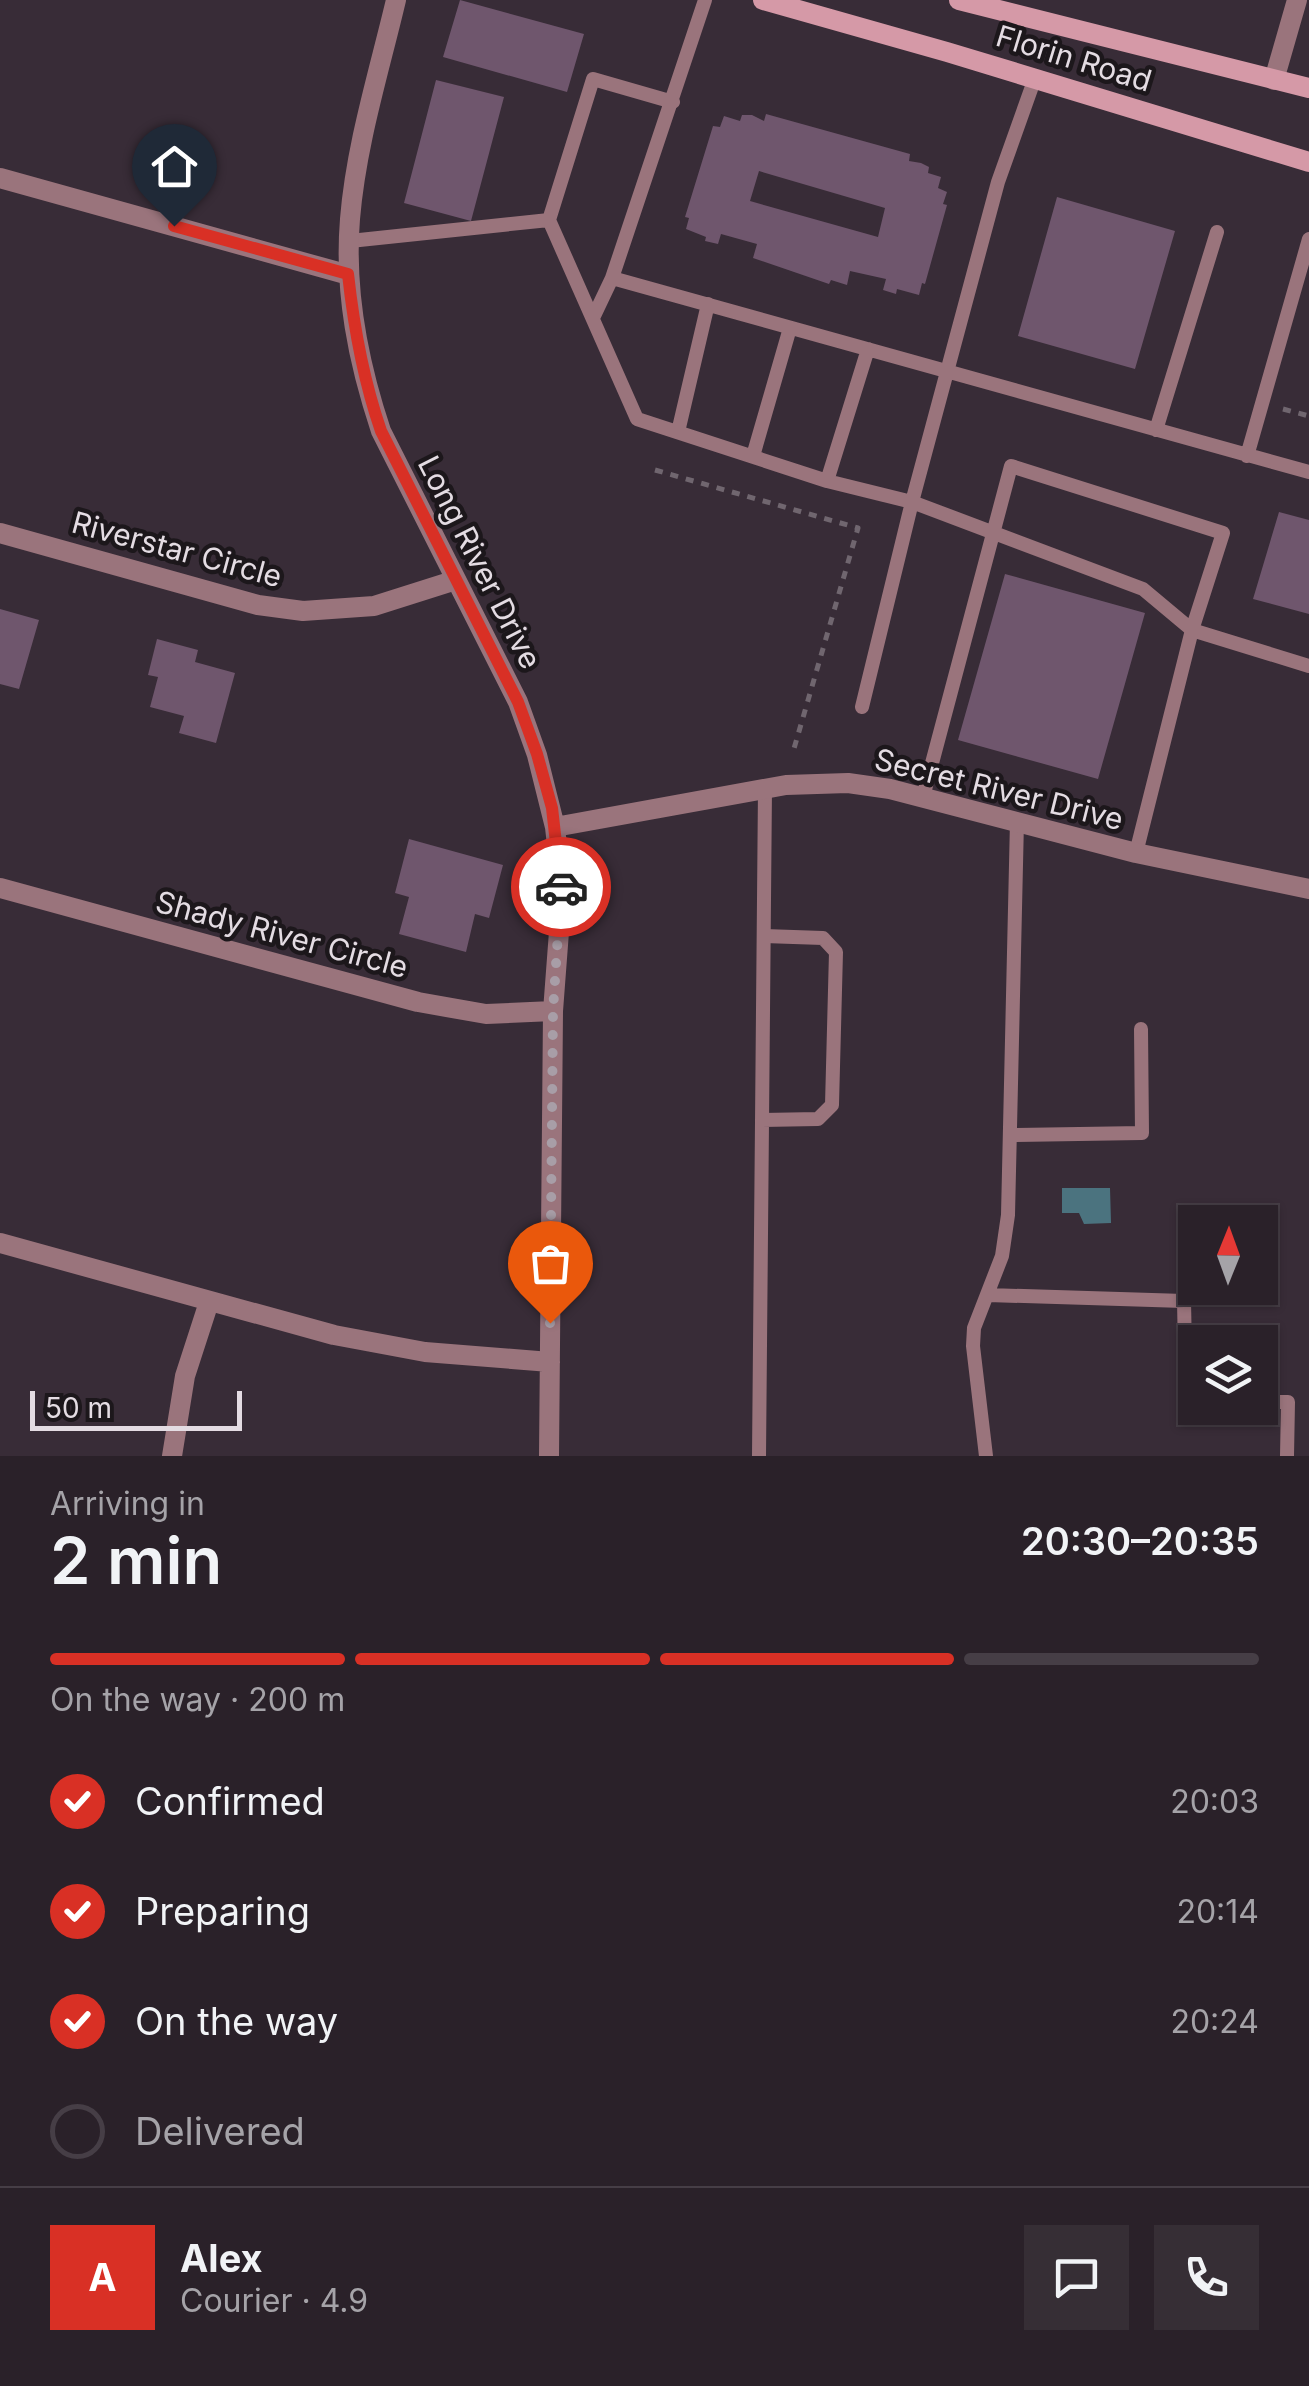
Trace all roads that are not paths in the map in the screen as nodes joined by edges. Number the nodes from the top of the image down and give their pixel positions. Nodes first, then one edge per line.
1 (396, 0) edge
2 (705, 0) edge
3 (763, 0) edge
4 (959, 0) edge
5 (1297, 0) edge
6 (1035, 78) junction
7 (1274, 80) junction
8 (1309, 88) edge
9 (672, 102) junction
10 (1309, 162) edge
11 (0, 178) edge
12 (549, 220) junction
13 (1217, 232) dead end
14 (1309, 239) edge
15 (350, 241) junction
16 (348, 274) junction
17 (612, 278) junction
18 (1304, 278) edge
19 (708, 304) junction
20 (593, 318) junction
21 (790, 328) junction
22 (868, 349) junction
23 (946, 371) junction
24 (1156, 430) junction
25 (678, 432) junction
26 (753, 456) junction
27 (1247, 456) junction
28 (1309, 472) edge
29 (828, 481) junction
30 (912, 502) junction
31 (993, 532) junction
32 (0, 533) edge
33 (456, 580) junction
34 (1192, 630) junction
35 (1309, 666) edge
36 (862, 707) dead end
37 (765, 788) junction
38 (923, 797) junction
39 (1017, 821) junction
40 (555, 827) junction
41 (1136, 853) junction
42 (0, 888) edge
43 (1309, 889) edge
44 (764, 936) junction
45 (553, 1011) junction
46 (1142, 1029) dead end
47 (762, 1120) junction
48 (1010, 1135) junction
49 (0, 1244) edge
50 (988, 1295) junction
51 (209, 1302) junction
52 (1184, 1325) edge
53 (550, 1362) junction
54 (1278, 1402) edge
55 (172, 1456) edge
56 (549, 1456) edge
57 (759, 1456) edge
58 (986, 1456) edge
59 (1287, 1456) edge

1 - 15 street, Long River Drive
2 - 9 lane
3 - 6 main road, Florin Road
4 - 7 main road, Florin Road
5 - 7 street
6 - 10 main road, Florin Road
6 - 23 lane
7 - 8 main road, Florin Road
9 - 12 lane
9 - 17 lane
11 - 16 street
12 - 15 lane
12 - 20 lane
13 - 24 lane
14 - 18 lane
15 - 16 street, Long River Drive
16 - 33 street, Long River Drive
17 - 19 lane
17 - 20 lane
18 - 27 lane
19 - 21 lane
19 - 25 lane
20 - 25 lane
21 - 22 lane
21 - 26 lane
22 - 23 lane
22 - 29 lane
23 - 24 lane
23 - 30 lane
24 - 27 lane
25 - 26 lane
26 - 29 lane
27 - 28 lane
29 - 30 lane
30 - 31 lane
30 - 36 lane
31 - 34 lane
31 - 34 lane
31 - 38 lane
32 - 33 street, Riverstar Circle
33 - 40 street, Long River Drive
34 - 35 lane
34 - 41 lane
37 - 38 street, Secret River Drive
37 - 40 street, Secret River Drive
37 - 44 lane
38 - 39 street, Secret River Drive
39 - 41 street, Secret River Drive
39 - 48 lane
40 - 45 street, Long River Drive
41 - 43 street, Secret River Drive
42 - 45 street, Shady River Circle
44 - 47 lane
44 - 47 lane
45 - 53 street, Long River Drive
46 - 48 lane
47 - 57 lane
48 - 50 lane
49 - 51 street
50 - 52 lane
50 - 58 lane
51 - 53 street
51 - 55 street
53 - 56 street, Long River Drive
54 - 59 lane

